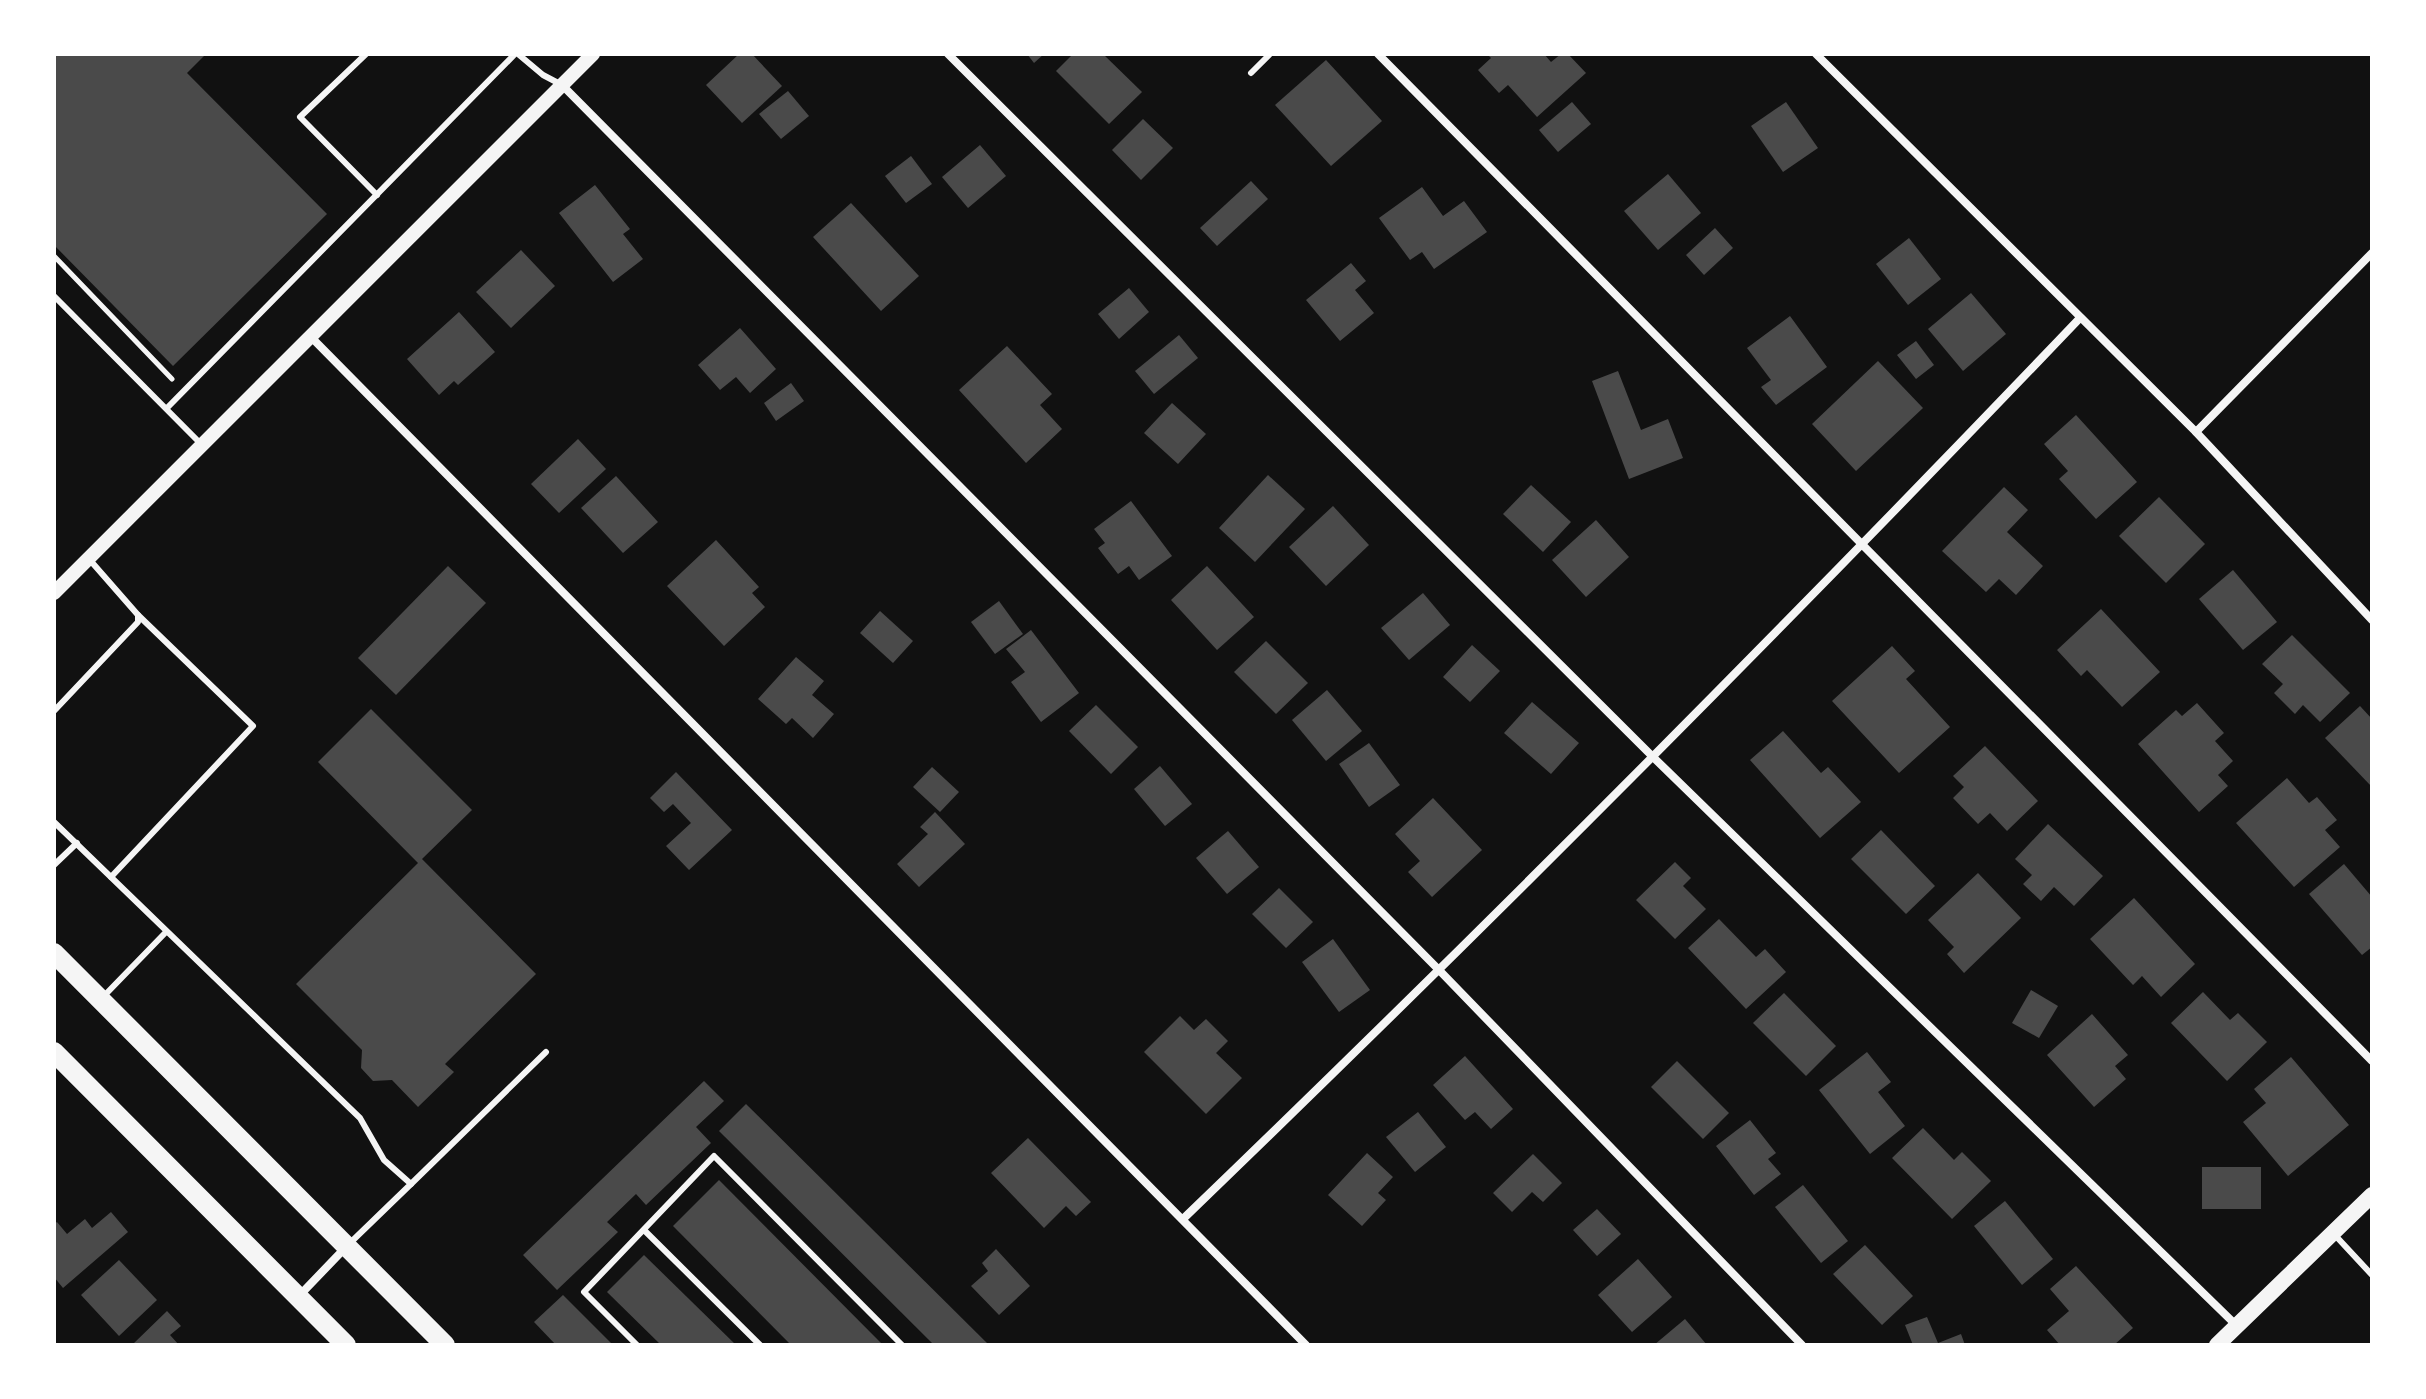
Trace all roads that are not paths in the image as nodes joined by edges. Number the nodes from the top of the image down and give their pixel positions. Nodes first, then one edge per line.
1 (366, 54) edge
2 (517, 54) edge
3 (593, 54) edge
4 (948, 54) edge
5 (1270, 54) edge
6 (1378, 54) edge
7 (1816, 54) edge
8 (1251, 73) dead end
9 (562, 85) junction
10 (377, 195) junction
11 (2372, 253) edge
12 (54, 296) edge
13 (2079, 319) junction
14 (310, 336) junction
15 (167, 408) junction
16 (2196, 432) junction
17 (203, 446) junction
18 (1865, 543) junction
19 (89, 559) junction
20 (54, 593) edge
21 (138, 615) junction
22 (2372, 620) edge
23 (54, 711) edge
24 (1652, 756) junction
25 (54, 822) edge
26 (77, 843) junction
27 (54, 865) edge
28 (111, 877) junction
29 (166, 932) junction
30 (54, 953) edge
31 (1440, 971) junction
32 (100, 1000) junction
33 (54, 1052) edge
34 (546, 1052) dead end
35 (2372, 1061) edge
36 (411, 1184) junction
37 (2372, 1195) edge
38 (1183, 1219) junction
39 (644, 1230) junction
40 (2333, 1233) junction
41 (347, 1247) junction
42 (2372, 1275) edge
43 (298, 1297) junction
44 (2237, 1326) junction
45 (346, 1345) edge
46 (445, 1345) edge
47 (637, 1345) edge
48 (760, 1345) edge
49 (902, 1345) edge
50 (1306, 1345) edge
51 (1802, 1345) edge
52 (2217, 1345) edge

1 - 10 lane
2 - 9 lane
2 - 10 lane
3 - 9 street
4 - 24 street
5 - 8 lane
6 - 18 street
7 - 13 street
9 - 14 street
9 - 31 street
10 - 15 lane
11 - 16 street
12 - 15 lane
13 - 16 street
13 - 18 street
14 - 17 street
14 - 38 street
15 - 17 lane
16 - 22 street
17 - 19 street
18 - 24 street
18 - 35 street
19 - 20 street
19 - 21 lane
21 - 23 lane
21 - 28 lane
24 - 31 street
24 - 44 street
25 - 26 lane
26 - 27 lane
26 - 28 lane
28 - 29 lane
29 - 32 lane
29 - 36 lane
30 - 32 main road
31 - 38 street
31 - 51 street
32 - 41 main road
33 - 43 main road
34 - 36 lane
36 - 41 lane
37 - 40 main road
38 - 50 street
39 - 47 lane
39 - 48 lane
39 - 49 lane
40 - 42 lane
40 - 44 main road
41 - 43 street
41 - 46 main road
43 - 45 main road
44 - 52 main road

